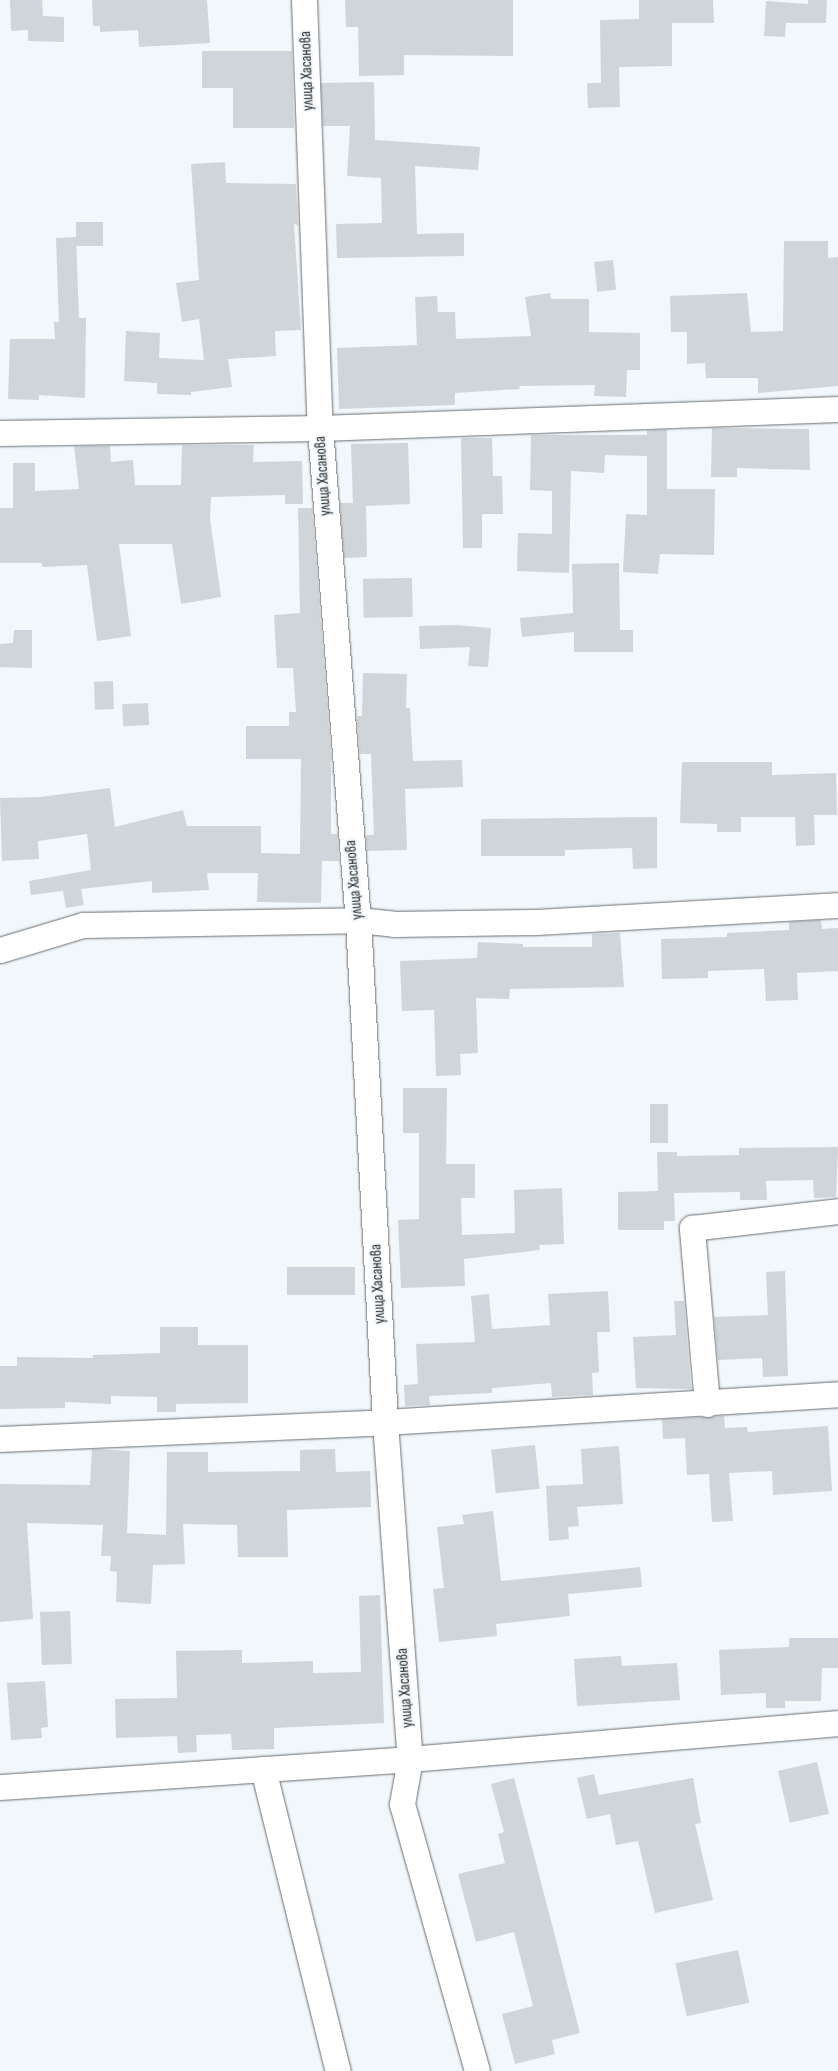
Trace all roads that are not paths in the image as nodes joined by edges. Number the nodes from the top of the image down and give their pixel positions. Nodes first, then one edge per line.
1 (304, 0) edge
2 (838, 409) edge
3 (320, 428) junction
4 (0, 433) edge
5 (838, 905) edge
6 (358, 920) junction
7 (0, 950) edge
8 (838, 1211) edge
9 (838, 1394) edge
10 (707, 1404) junction
11 (385, 1422) junction
12 (0, 1439) edge
13 (838, 1723) edge
14 (410, 1759) junction
15 (263, 1769) junction
16 (0, 1786) edge
17 (338, 2071) edge
18 (476, 2071) edge

1 - 3 street, улица Хасанова
2 - 3 street
3 - 4 street
3 - 6 street, улица Хасанова
5 - 6 street
6 - 7 street
6 - 11 street, улица Хасанова
8 - 10 street
9 - 10 street
10 - 11 street
11 - 12 street
11 - 14 street, улица Хасанова
13 - 14 street
14 - 15 street
14 - 18 street, улица Хасанова
15 - 16 street
15 - 17 street

